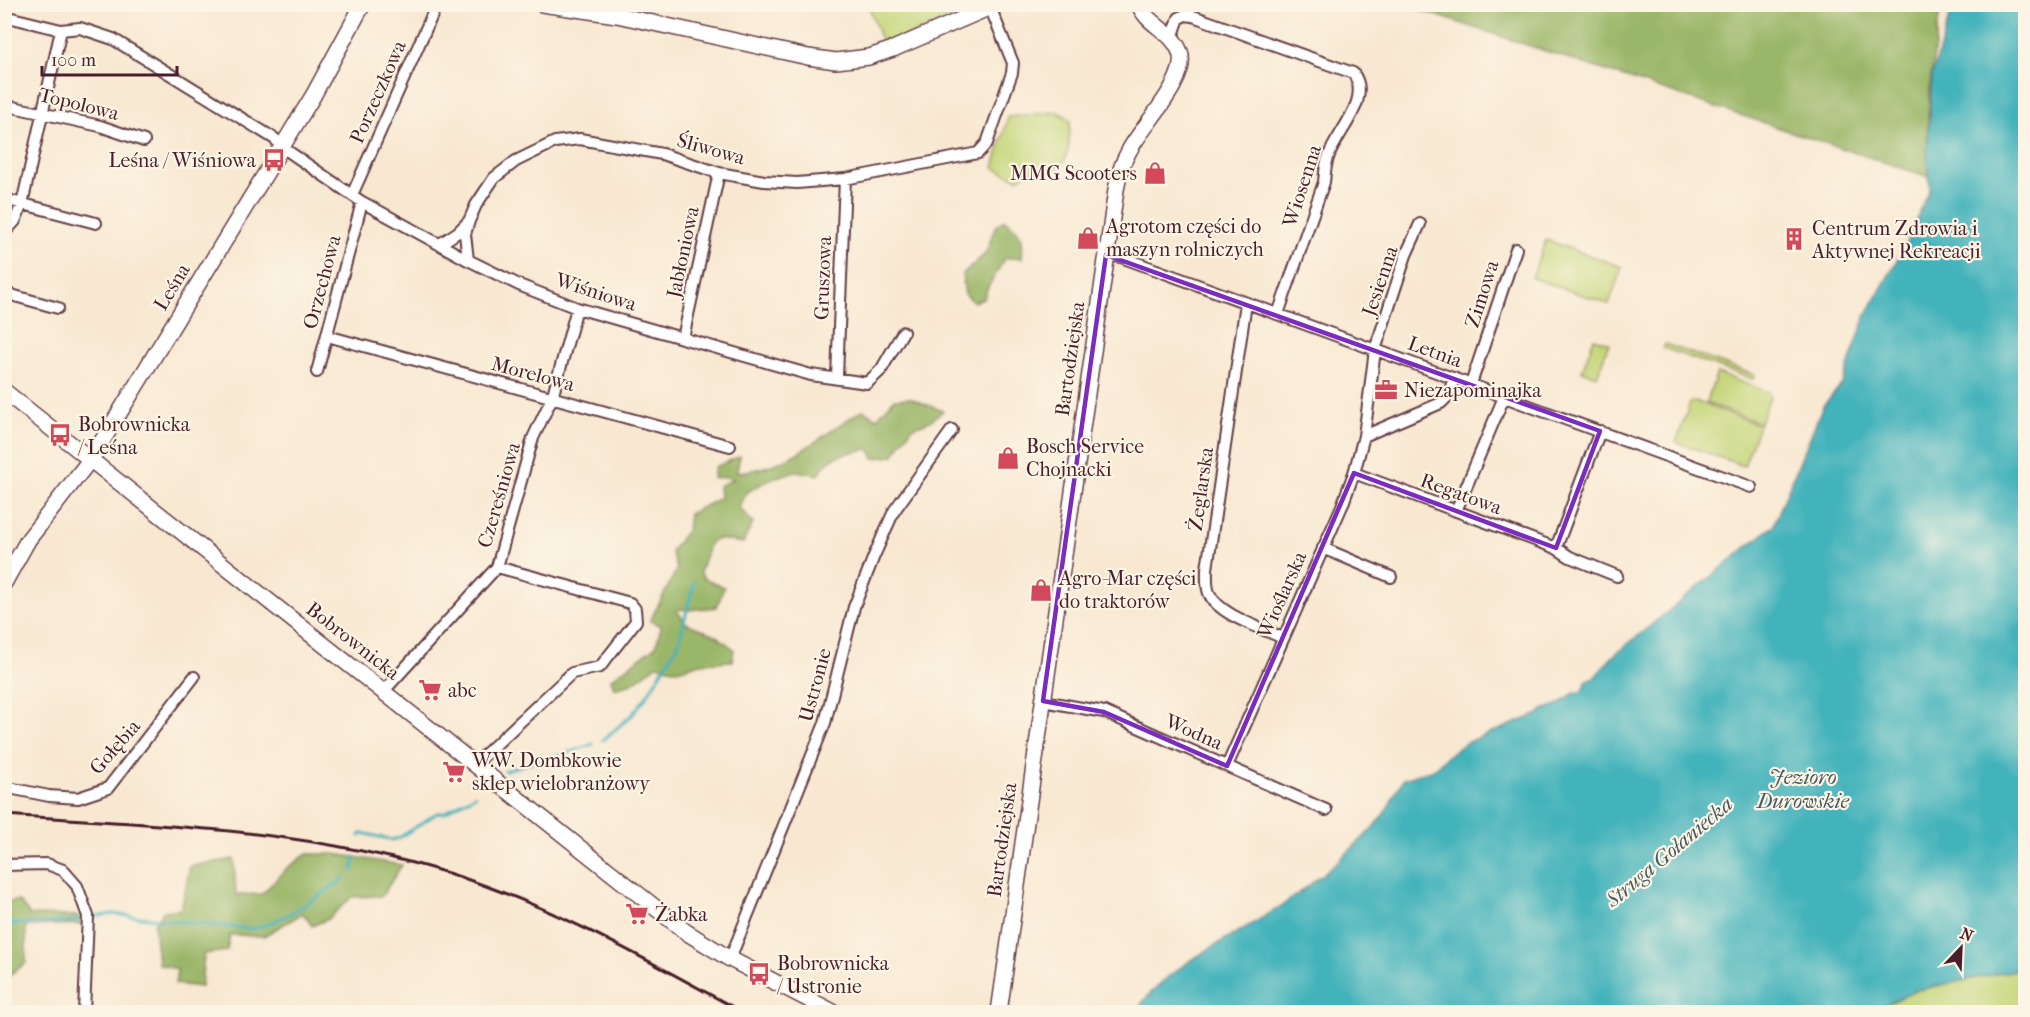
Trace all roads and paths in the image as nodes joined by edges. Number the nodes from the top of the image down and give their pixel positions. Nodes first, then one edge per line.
1 (363, 4) edge
2 (437, 4) edge
3 (542, 4) edge
4 (1139, 4) edge
5 (994, 6) edge
6 (4, 16) edge
7 (61, 30) junction
8 (1172, 38) junction
9 (4, 105) edge
10 (42, 113) junction
11 (144, 141) dead end
12 (282, 147) junction
13 (718, 173) junction
14 (845, 179) junction
15 (357, 198) junction
16 (4, 199) edge
17 (22, 204) junction
18 (469, 221) junction
19 (96, 223) dead end
20 (1420, 224) dead end
21 (4, 234) edge
22 (440, 244) junction
23 (1516, 249) dead end
24 (1106, 255) junction
25 (468, 260) junction
26 (4, 293) edge
27 (1246, 303) junction
28 (58, 308) dead end
29 (578, 308) junction
30 (1278, 314) junction
31 (903, 332) dead end
32 (327, 336) junction
33 (683, 338) junction
34 (1375, 350) junction
35 (317, 372) dead end
36 (837, 377) junction
37 (1454, 378) junction
38 (1471, 384) junction
39 (4, 391) edge
40 (1504, 397) junction
41 (552, 398) junction
42 (952, 430) dead end
43 (1600, 431) junction
44 (1364, 436) junction
45 (730, 446) dead end
46 (91, 460) junction
47 (1354, 473) junction
48 (1751, 487) dead end
49 (1456, 511) junction
50 (1323, 548) junction
51 (1556, 548) junction
52 (497, 567) junction
53 (1617, 576) dead end
54 (1391, 577) dead end
55 (4, 583) edge
56 (1283, 638) junction
57 (194, 677) dead end
58 (384, 692) junction
59 (1043, 701) junction
60 (475, 764) junction
61 (1227, 766) junction
62 (4, 787) edge
63 (1326, 810) dead end
64 (4, 865) edge
65 (730, 959) junction
66 (998, 1009) edge
67 (84, 1012) edge
68 (833, 1012) edge

1 - 12 street, Leśna
2 - 15 street, Porzeczkowa
3 - 5 street
4 - 8 street
5 - 14 street, Śliwowa
6 - 7 street, Wiśniowa
7 - 10 street
7 - 12 street, Wiśniowa
8 - 24 street, Bartodziejska
8 - 30 street, Wiosenna
9 - 10 street, Topolowa
10 - 11 street, Topolowa
10 - 17 street
12 - 15 street, Wiśniowa
12 - 46 street, Leśna
13 - 14 street, Śliwowa
13 - 18 street, Śliwowa
13 - 33 street, Jabłoniowa
14 - 36 street, Gruszowa
15 - 22 street, Wiśniowa
15 - 32 street, Orzechowa
16 - 17 street
17 - 19 street
17 - 21 street
18 - 22 street, Śliwowa
18 - 25 street, Śliwowa
20 - 34 street, Jesienna
22 - 25 street, Wiśniowa
23 - 38 street, Zimowa
24 - 27 street, Letnia
24 - 59 street, Bartodziejska
25 - 29 street, Wiśniowa
26 - 28 street
27 - 30 street, Letnia
27 - 56 street, Żeglarska
29 - 33 street, Wiśniowa
29 - 41 street, Czereśniowa
30 - 34 street, Letnia
31 - 36 street, Wiśniowa
32 - 35 street, Orzechowa
32 - 41 street, Morelowa
33 - 36 street, Wiśniowa
34 - 37 street, Letnia
34 - 44 street, Wioślarska
37 - 38 street, Letnia
37 - 44 street
38 - 40 street, Letnia
39 - 46 street, Bobrownicka
40 - 43 street, Letnia
40 - 49 street
41 - 45 street, Morelowa
41 - 52 street, Czereśniowa
42 - 65 street, Ustronie
43 - 48 street, Letnia
43 - 51 street
44 - 47 street, Wioślarska
46 - 55 street, Leśna
46 - 58 street, Bobrownicka
47 - 49 street, Regatowa
47 - 50 street, Wioślarska
49 - 51 street, Regatowa
50 - 54 street
50 - 56 street, Wioślarska
51 - 53 street, Regatowa
52 - 58 street, Czereśniowa
52 - 60 street
56 - 61 street, Wioślarska
57 - 62 street, Gołębia
58 - 60 street, Bobrownicka
59 - 61 street, Wodna
59 - 66 street, Bartodziejska
60 - 65 street, Bobrownicka
61 - 63 street, Wodna
64 - 67 street
65 - 68 street, Bobrownicka

